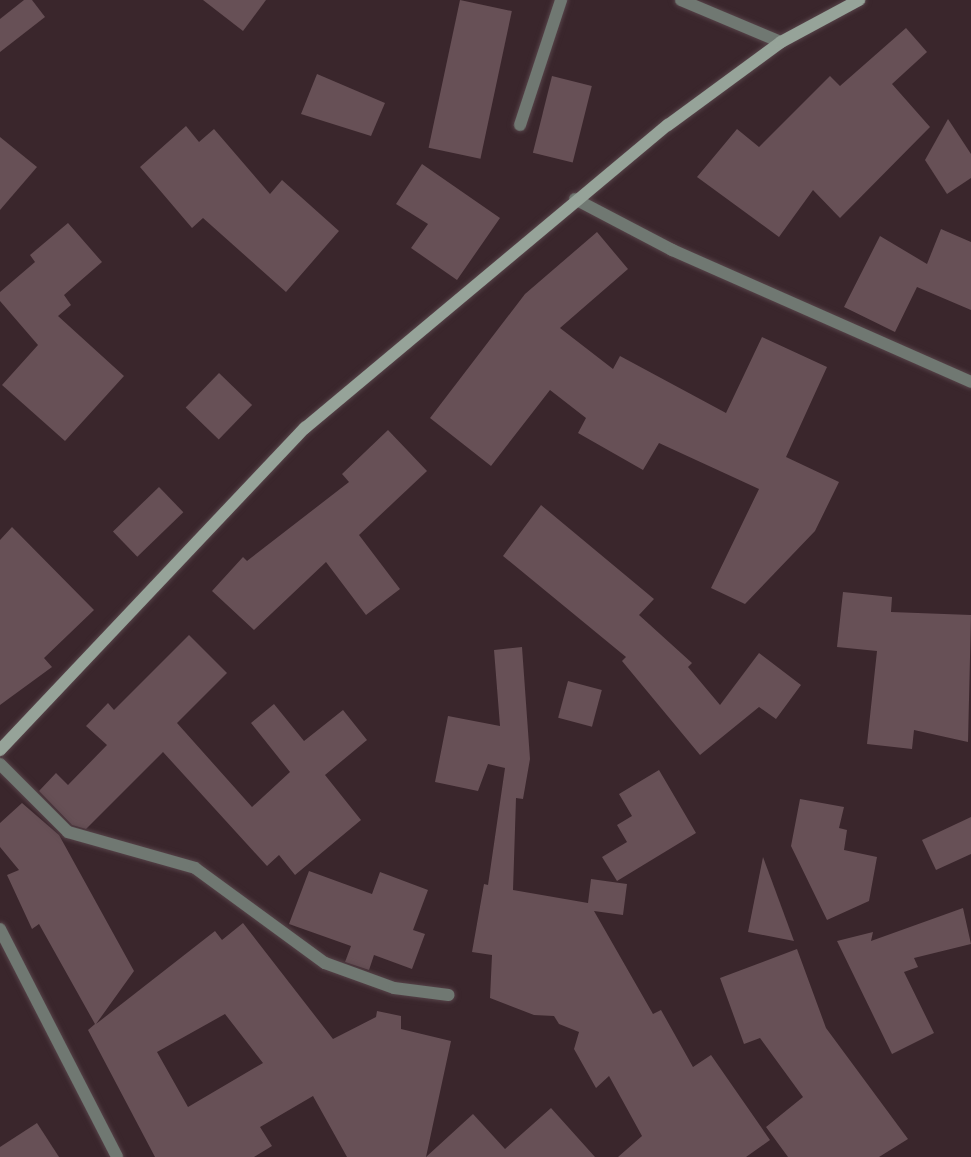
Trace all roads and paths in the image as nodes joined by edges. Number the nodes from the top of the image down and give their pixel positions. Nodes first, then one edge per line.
1 (561, 0) edge
2 (681, 0) edge
3 (859, 0) edge
4 (781, 42) junction
5 (520, 125) dead end
6 (575, 199) junction
7 (971, 382) edge
8 (0, 750) edge
9 (0, 764) edge
10 (0, 928) edge
11 (449, 995) dead end
12 (117, 1157) edge

1 - 5 street
2 - 4 street
3 - 4 main road
4 - 6 main road
6 - 7 street
6 - 8 main road
9 - 11 street
10 - 12 street

